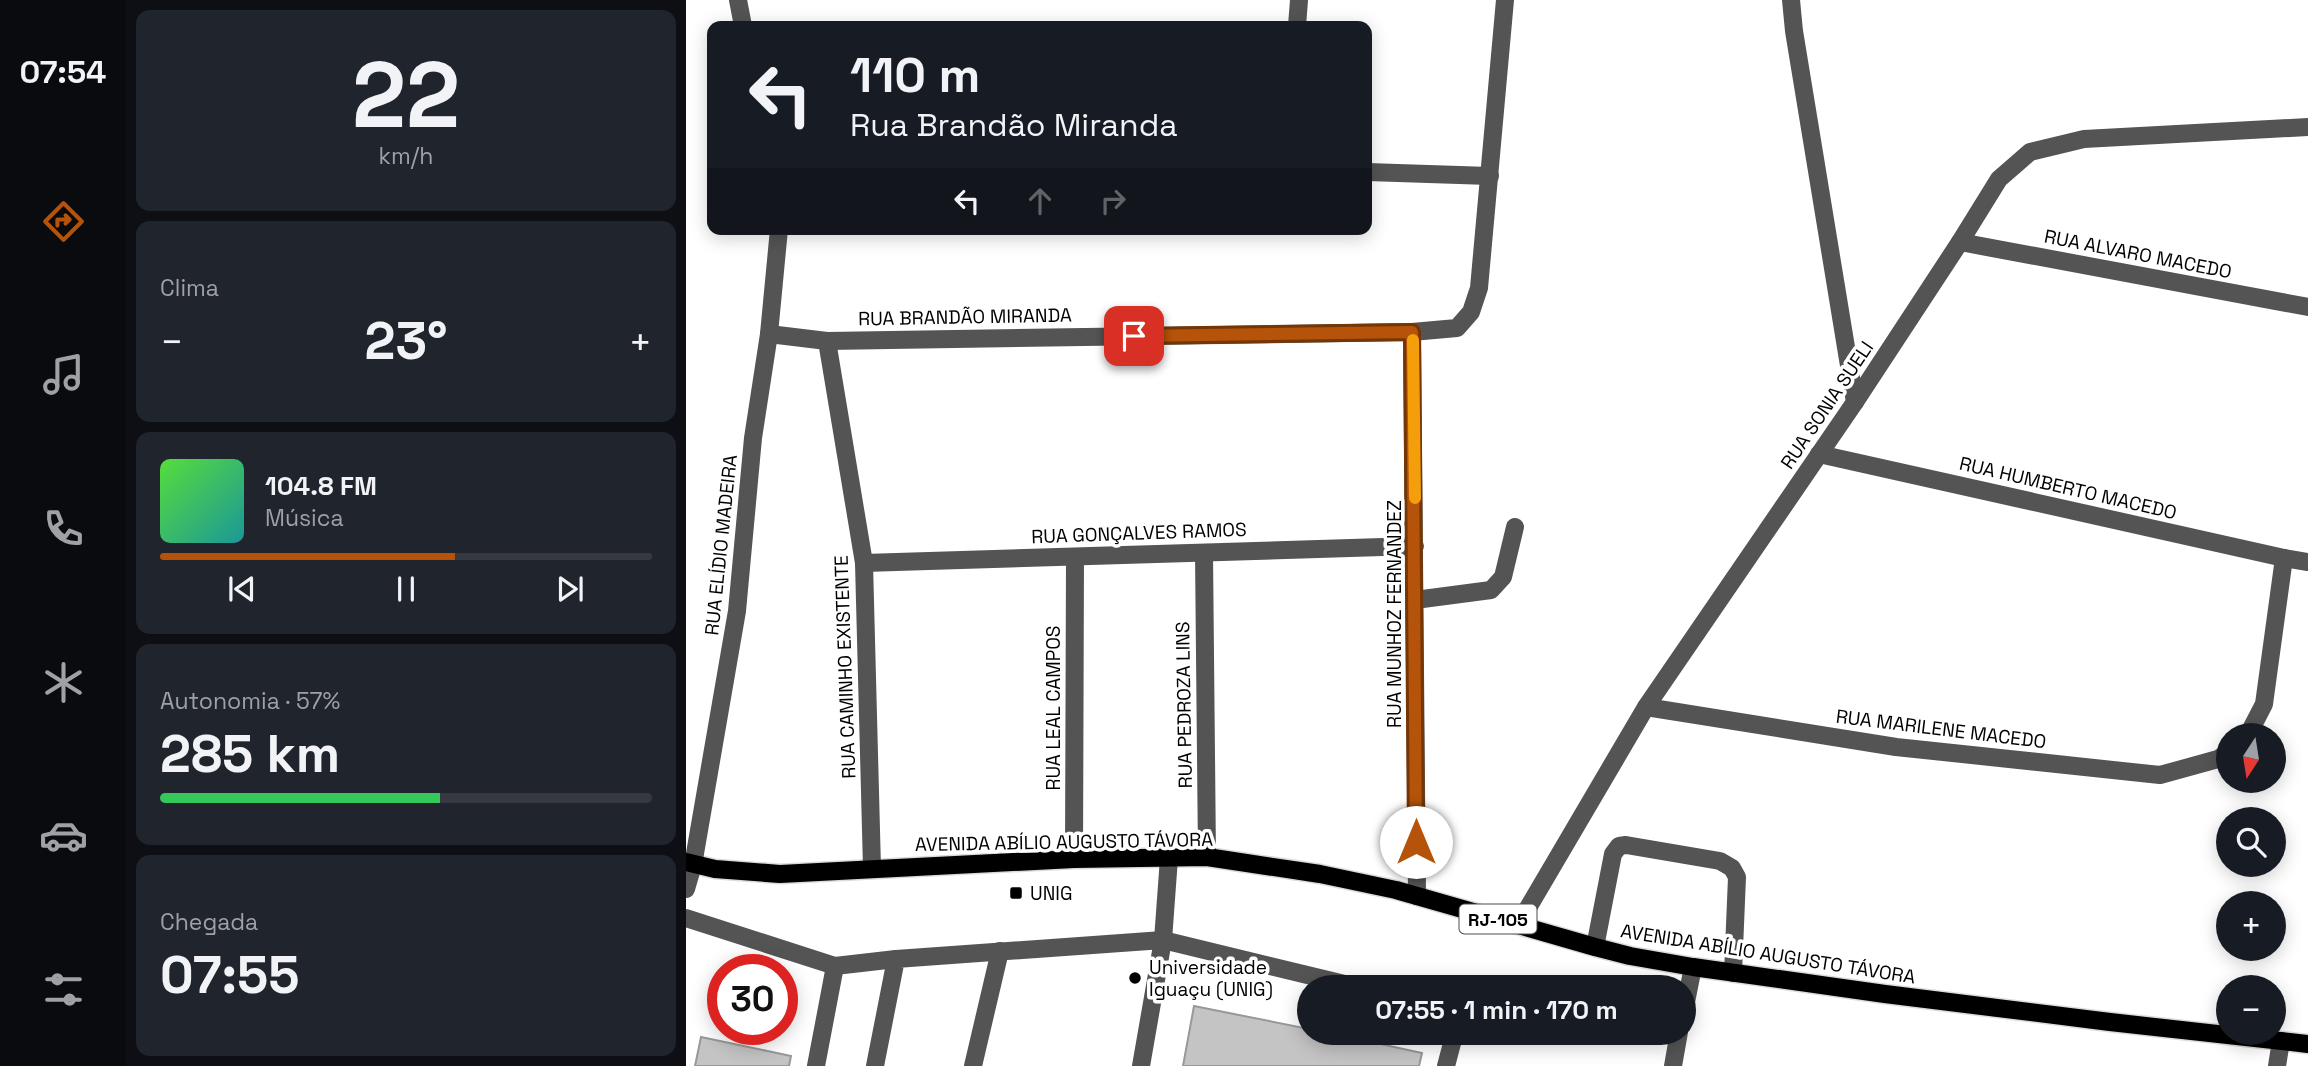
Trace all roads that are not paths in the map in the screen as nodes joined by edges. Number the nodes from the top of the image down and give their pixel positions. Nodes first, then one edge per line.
1 (738, 0) edge
2 (1299, 0) edge
3 (1504, 0) edge
4 (1791, 0) edge
5 (742, 21) edge
6 (1297, 21) edge
7 (2308, 127) edge
8 (1372, 172) edge
9 (1490, 176) junction
10 (778, 235) edge
11 (1961, 242) junction
12 (2308, 307) edge
13 (1412, 332) junction
14 (769, 334) junction
15 (827, 341) junction
16 (1855, 402) junction
17 (1819, 454) junction
18 (1515, 527) dead end
19 (1415, 545) junction
20 (1204, 553) junction
21 (1075, 557) junction
22 (2284, 558) junction
23 (2308, 562) edge
24 (864, 563) junction
25 (1415, 600) junction
26 (1646, 707) junction
27 (2254, 723) edge
28 (2216, 760) edge
29 (1169, 858) junction
30 (1207, 858) junction
31 (1074, 859) junction
32 (690, 863) edge
33 (872, 868) junction
34 (686, 889) edge
35 (1417, 896) junction
36 (686, 918) edge
37 (1518, 925) junction
38 (1163, 940) junction
39 (1595, 947) junction
40 (1000, 951) junction
41 (896, 959) junction
42 (835, 966) junction
43 (1693, 967) junction
44 (1733, 973) junction
45 (1307, 975) edge
46 (1691, 975) edge
47 (2216, 1034) edge
48 (2286, 1042) edge
49 (2308, 1044) edge
50 (1452, 1045) edge
51 (1677, 1045) edge
52 (2280, 1045) edge
53 (816, 1066) edge
54 (875, 1066) edge
55 (972, 1066) edge
56 (1141, 1066) edge
57 (1446, 1066) edge
58 (1673, 1066) edge
59 (2277, 1066) edge

1 - 5 street
2 - 6 street
3 - 9 street
4 - 16 street
7 - 11 street, RUA SONIA SUELI
8 - 9 street
9 - 13 street, RUA BRANDÃO MIRANDA
10 - 14 street, RUA ELÍDIO MADEIRA
11 - 12 street, RUA ALVARO MACEDO
11 - 16 street, RUA SONIA SUELI
13 - 15 street, RUA BRANDÃO MIRANDA
13 - 19 street, RUA MUNHOZ FERNANDEZ
14 - 15 street, RUA BRANDÃO MIRANDA
14 - 32 street, RUA ELÍDIO MADEIRA
15 - 24 street, RUA CAMINHO EXISTENTE
16 - 17 street, RUA SONIA SUELI
17 - 22 street, RUA HUMBERTO MACEDO
17 - 26 street, RUA SONIA SUELI
18 - 25 street
19 - 20 street, RUA GONÇALVES RAMOS
19 - 25 street, RUA MUNHOZ FERNANDEZ
20 - 21 street, RUA GONÇALVES RAMOS
20 - 30 street, RUA PEDROZA LINS
21 - 24 street, RUA GONÇALVES RAMOS
21 - 31 street, RUA LEAL CAMPOS
22 - 23 street, RUA HUMBERTO MACEDO
22 - 27 street
24 - 33 street, RUA CAMINHO EXISTENTE
25 - 35 street, RUA MUNHOZ FERNANDEZ
26 - 28 street, RUA MARILENE MACEDO
26 - 37 street, RUA SONIA SUELI
29 - 30 main road, AVENIDA ABÍLIO AUGUSTO TÁVORA / RJ-105
29 - 31 main road, AVENIDA ABÍLIO AUGUSTO TÁVORA / RJ-105
29 - 38 street
30 - 35 main road, AVENIDA ABÍLIO AUGUSTO TÁVORA / RJ-105
31 - 33 main road, AVENIDA ABÍLIO AUGUSTO TÁVORA / RJ-105
32 - 33 main road, AVENIDA ABÍLIO AUGUSTO TÁVORA / RJ-105
32 - 34 street, RUA ELÍDIO MADEIRA
35 - 37 main road, AVENIDA ABÍLIO AUGUSTO TÁVORA / RJ-105
36 - 42 street
37 - 39 main road, AVENIDA ABÍLIO AUGUSTO TÁVORA / RJ-105
38 - 40 street
38 - 45 street
38 - 56 street
39 - 43 main road, AVENIDA ABÍLIO AUGUSTO TÁVORA / RJ-105
39 - 44 street
40 - 41 street
40 - 55 street
41 - 42 street
41 - 54 street
42 - 53 street
43 - 44 main road, AVENIDA ABÍLIO AUGUSTO TÁVORA / RJ-105
43 - 46 street
44 - 47 main road, AVENIDA ABÍLIO AUGUSTO TÁVORA / RJ-105
48 - 49 main road, AVENIDA ABÍLIO AUGUSTO TÁVORA / RJ-105
50 - 57 street
51 - 58 street
52 - 59 street

